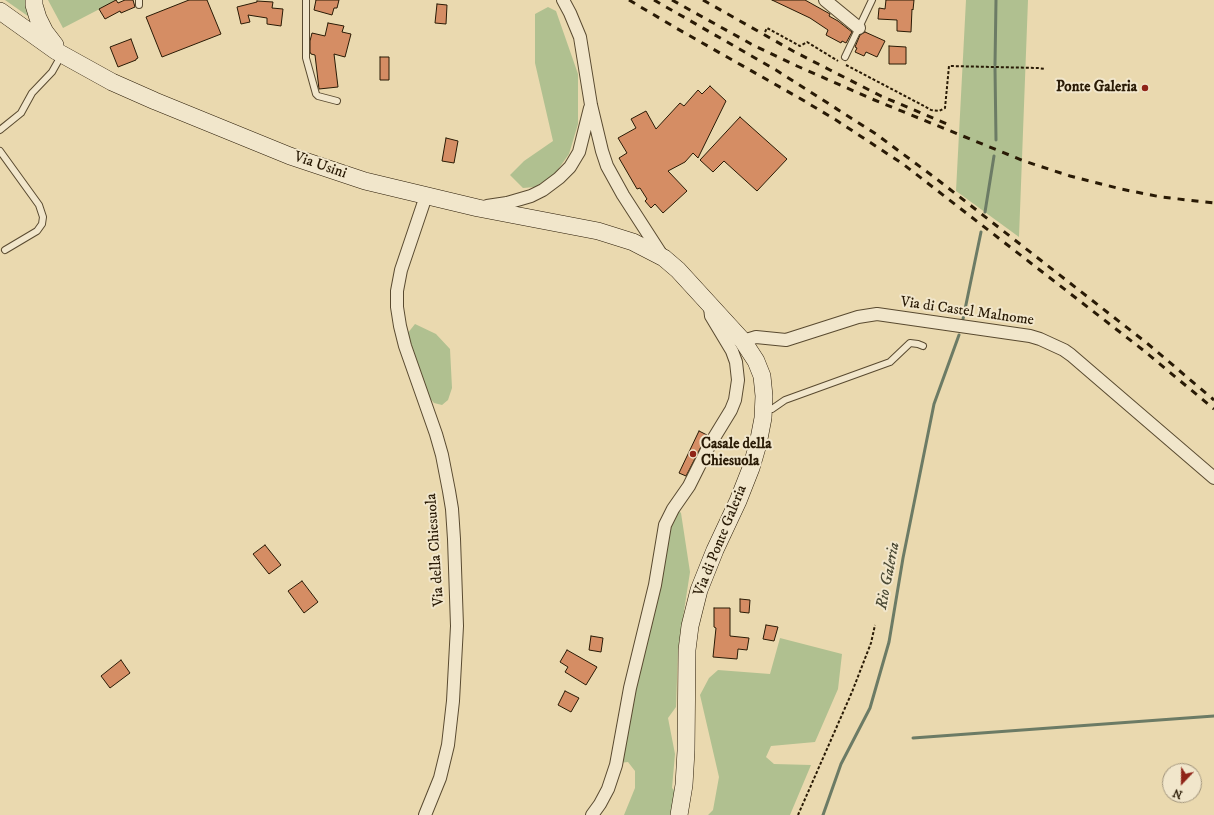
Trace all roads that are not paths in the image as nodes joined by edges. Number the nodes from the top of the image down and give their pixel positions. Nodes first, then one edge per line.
1 (34, 0) edge
2 (306, 0) edge
3 (562, 0) edge
4 (825, 0) edge
5 (872, 0) edge
6 (0, 11) edge
7 (0, 24) edge
8 (859, 28) junction
9 (39, 40) junction
10 (62, 54) junction
11 (845, 57) dead end
12 (337, 101) dead end
13 (591, 105) junction
14 (0, 130) edge
15 (0, 151) edge
16 (426, 196) junction
17 (478, 208) junction
18 (5, 250) dead end
19 (664, 258) junction
20 (711, 305) junction
21 (743, 341) junction
22 (923, 346) dead end
23 (764, 407) junction
24 (1214, 478) edge
25 (425, 815) edge
26 (592, 815) edge
27 (679, 815) edge

1 - 10 main road
2 - 12 lane
3 - 13 street
4 - 8 street
5 - 8 lane
6 - 9 main road, Via Usini
7 - 9 main road
8 - 11 lane
9 - 10 main road, Via Usini
10 - 14 lane
10 - 16 main road, Via Usini
13 - 17 street
13 - 19 street
15 - 18 lane
16 - 17 main road, Via Usini
16 - 25 street, Via della Chiesuola
17 - 19 main road, Via Usini
19 - 20 main road, Via di Ponte Galeria
20 - 21 main road, Via di Ponte Galeria
20 - 26 street
21 - 23 main road, Via di Ponte Galeria
21 - 24 street, Via di Castel Malnome
22 - 23 lane
23 - 27 main road, Via di Ponte Galeria

